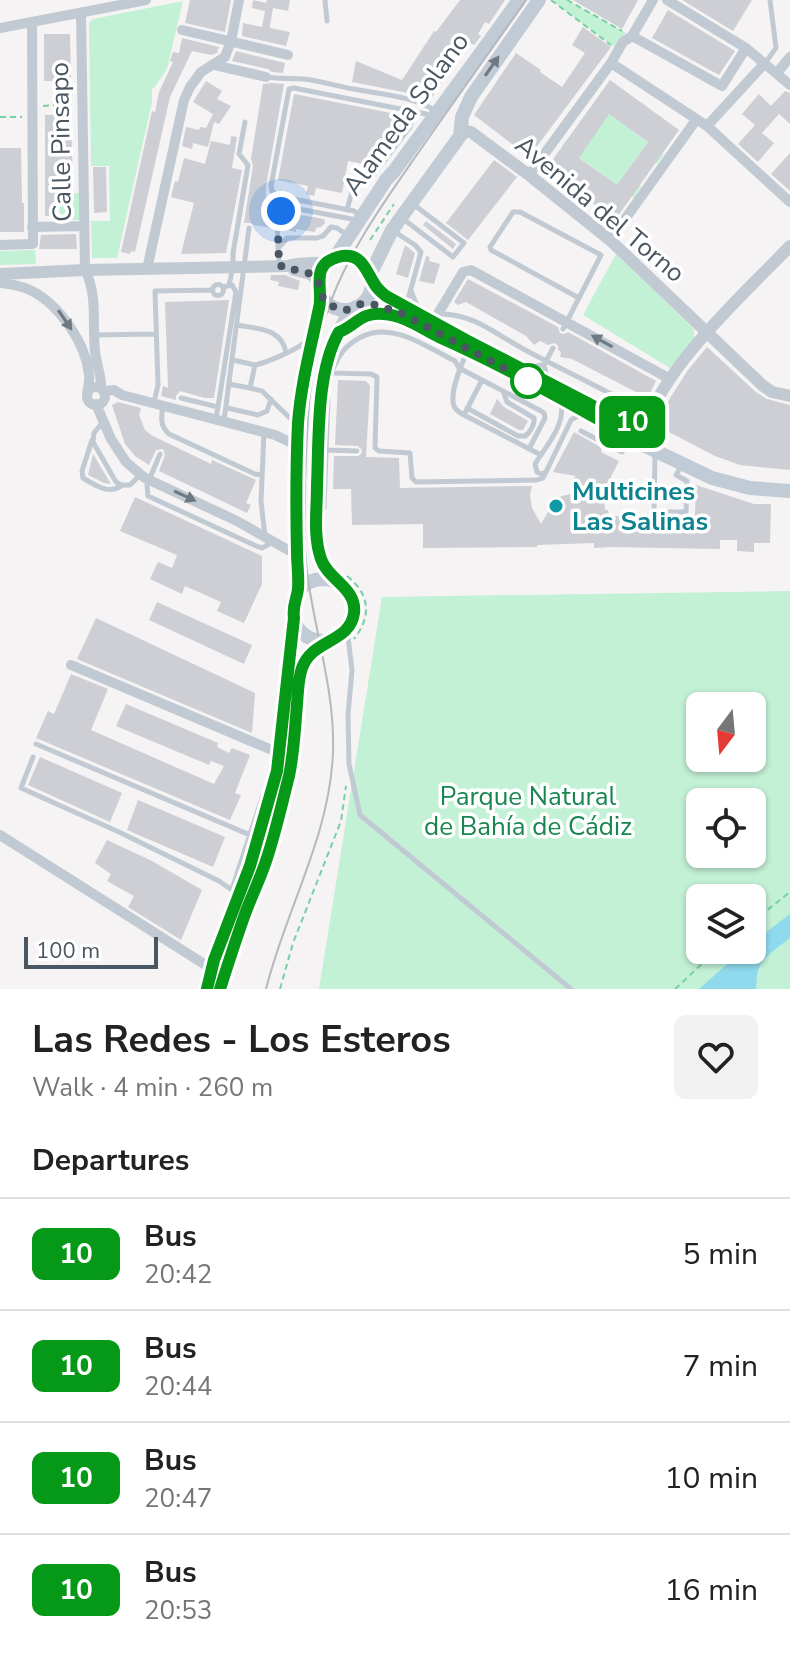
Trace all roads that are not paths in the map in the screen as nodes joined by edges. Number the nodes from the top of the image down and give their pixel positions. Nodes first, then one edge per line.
1 (146, 0) edge
2 (239, 0) edge
3 (325, 0) edge
4 (519, 0) edge
5 (539, 0) edge
6 (653, 0) edge
7 (667, 0) edge
8 (770, 0) edge
9 (93, 5) edge
10 (81, 13) junction
11 (327, 21) dead end
12 (32, 22) junction
13 (0, 28) edge
14 (182, 30) dead end
15 (632, 36) junction
16 (231, 41) junction
17 (746, 48) junction
18 (288, 55) dead end
19 (790, 57) edge
20 (611, 63) junction
21 (765, 63) junction
22 (214, 65) junction
23 (777, 73) junction
24 (266, 77) joint
25 (790, 85) edge
26 (415, 111) junction
27 (435, 114) junction
28 (696, 120) junction
29 (245, 122) dead end
30 (707, 126) junction
31 (460, 141) junction
32 (529, 175) junction
33 (790, 202) edge
34 (411, 203) junction
35 (328, 216) junction
36 (396, 217) junction
37 (353, 223) junction
38 (84, 226) junction
39 (32, 227) junction
40 (249, 228) dead end
41 (327, 230) junction
42 (610, 240) junction
43 (0, 245) edge
44 (790, 246) edge
45 (279, 247) junction
46 (331, 260) junction
47 (239, 266) junction
48 (283, 266) junction
49 (147, 269) junction
50 (85, 270) junction
51 (111, 270) junction
52 (0, 274) edge
53 (371, 277) junction
54 (0, 283) edge
55 (226, 286) junction
56 (319, 288) junction
57 (411, 291) junction
58 (93, 297) junction
59 (579, 298) junction
60 (401, 305) junction
61 (359, 306) junction
62 (430, 317) junction
63 (237, 325) junction
64 (564, 325) junction
65 (339, 332) junction
66 (707, 332) junction
67 (156, 334) junction
68 (94, 335) junction
69 (312, 335) junction
70 (451, 341) junction
71 (553, 348) dead end
72 (468, 350) junction
73 (95, 352) junction
74 (286, 353) junction
75 (233, 360) junction
76 (545, 363) junction
77 (255, 365) junction
78 (459, 368) junction
79 (524, 370) junction
80 (332, 373) junction
81 (89, 378) junction
82 (670, 379) junction
83 (482, 380) junction
84 (229, 384) junction
85 (549, 384) junction
86 (250, 388) junction
87 (503, 391) junction
88 (101, 396) junction
89 (790, 396) edge
90 (181, 398) dead end
91 (271, 398) junction
92 (559, 398) junction
93 (158, 404) junction
94 (218, 407) junction
95 (628, 407) dead end
96 (226, 408) junction
97 (467, 408) junction
98 (587, 413) junction
99 (464, 415) junction
100 (103, 418) junction
101 (220, 421) junction
102 (298, 424) junction
103 (581, 431) dead end
104 (635, 432) junction
105 (270, 434) junction
106 (92, 439) junction
107 (529, 449) junction
108 (298, 450) junction
109 (322, 450) junction
110 (655, 450) junction
111 (357, 451) dead end
112 (160, 454) dead end
113 (541, 455) junction
114 (682, 464) junction
115 (546, 472) junction
116 (262, 475) junction
117 (145, 477) junction
118 (790, 483) edge
119 (121, 485) junction
120 (790, 491) edge
121 (270, 539) junction
122 (297, 555) junction
123 (337, 576) junction
124 (298, 591) junction
125 (294, 618) junction
126 (347, 629) junction
127 (329, 640) junction
128 (71, 665) dead end
129 (36, 744) dead end
130 (279, 753) junction
131 (33, 757) dead end
132 (0, 835) edge
133 (254, 837) junction
134 (235, 892) junction
135 (212, 969) junction
136 (207, 989) edge
137 (220, 989) edge
138 (571, 989) edge

1 - 9 street
2 - 16 street
3 - 11 lane
4 - 27 main road, Alameda Solano
31 -> 5 main road, Alameda Solano
6 - 15 street
7 - 17 street
8 - 21 lane
9 - 10 street
10 - 12 street
10 - 38 street, Calle Pinsapo
12 - 13 street
12 - 39 street
14 - 16 street
15 - 17 street
15 - 20 street
16 - 18 street
16 - 22 street
17 - 21 street
19 - 23 street
20 - 28 street
20 - 32 street
21 - 23 street
21 - 30 street
22 - 24 street
22 - 49 street
23 - 25 street
24 - 27 lane
26 - 27 lane
26 - 37 lane
26 - 37 lane
27 - 37 main road, Alameda Solano
28 - 30 street
28 - 42 street
29 - 47 lane
30 - 33 street
31 - 32 street, Avenida del Torno
31 - 34 main road, Alameda Solano
32 - 42 street, Avenida del Torno
34 - 36 main road, Alameda Solano
34 - 36 lane
35 - 37 lane
35 - 41 lane
35 - 45 lane
36 - 53 main road, Alameda Solano
36 - 57 lane
37 - 41 lane
37 - 46 main road, Alameda Solano
38 - 39 street
38 - 50 street, Calle Pinsapo
39 - 43 street
40 - 47 lane
41 - 45 lane
42 - 66 street, Avenida del Torno
44 - 66 street
45 - 48 lane
46 - 48 street
46 - 53 main road
46 - 56 main road
47 - 48 street
47 - 49 street
47 - 55 lane
47 - 63 lane
48 - 56 street
49 - 51 street
50 - 51 street
50 - 52 street
50 - 58 street, Calle Pinsapo
51 - 58 street
53 - 60 main road
53 - 61 main road
54 -> 81 street
55 - 67 lane
55 - 94 lane
56 - 61 main road
56 - 69 main road
57 - 60 lane
57 - 62 lane
58 - 68 street, Calle Pinsapo
59 - 59 lane
59 - 64 lane
60 - 62 main road
61 - 65 main road
61 - 70 main road
62 - 64 street
62 - 76 lane
62 - 79 main road
63 - 74 lane
63 - 75 lane
82 -> 64 street
65 - 70 main road
65 - 109 main road
66 - 82 street
66 - 89 street, Avenida del Torno
67 - 68 lane
67 - 93 lane
68 - 73 street, Calle Pinsapo
69 - 74 lane
69 - 102 main road
70 - 72 main road
71 - 76 lane
72 - 78 lane
72 - 92 main road
73 - 81 street
73 - 88 street
74 - 77 lane
75 - 77 lane
75 - 84 lane
76 - 79 lane
76 - 85 lane
76 - 95 lane
77 - 86 lane
78 - 80 lane
78 - 83 lane
78 - 99 lane
79 - 85 main road
80 - 109 lane
80 - 115 lane
81 - 88 street
82 - 104 street
83 - 87 lane
83 - 97 lane
84 - 86 lane
84 - 96 lane
85 - 104 main road
86 - 91 lane
87 - 97 lane
87 - 107 lane
88 - 93 street
88 - 100 street
90 - 94 lane
91 - 96 lane
91 - 102 lane
92 - 98 main road
92 - 113 lane
93 - 101 street
93 - 116 lane
94 - 101 lane
96 - 101 lane
97 - 99 lane
98 - 104 main road
98 - 115 lane
99 - 107 lane
100 - 106 lane
100 - 117 street
101 - 105 street
102 - 105 street
102 - 108 main road
103 - 104 lane
104 - 110 main road
104 - 118 main road
105 - 108 street
105 - 116 lane
106 - 119 lane
106 - 119 lane
107 - 113 lane
108 - 122 main road
109 - 111 lane
109 - 123 main road
110 - 114 main road
110 - 114 lane
112 - 117 lane
113 - 115 lane
114 - 120 main road
116 - 121 lane
117 - 119 lane
117 - 121 street
121 - 122 street
122 - 124 main road
123 - 124 main road
123 - 126 main road
124 - 125 main road
125 - 127 main road
125 - 130 main road
126 - 127 main road
126 - 138 lane
127 - 137 main road
128 - 130 street
129 - 133 lane
130 - 133 main road
131 - 134 lane
132 - 135 street
133 - 134 main road
134 - 135 main road
135 - 136 main road

